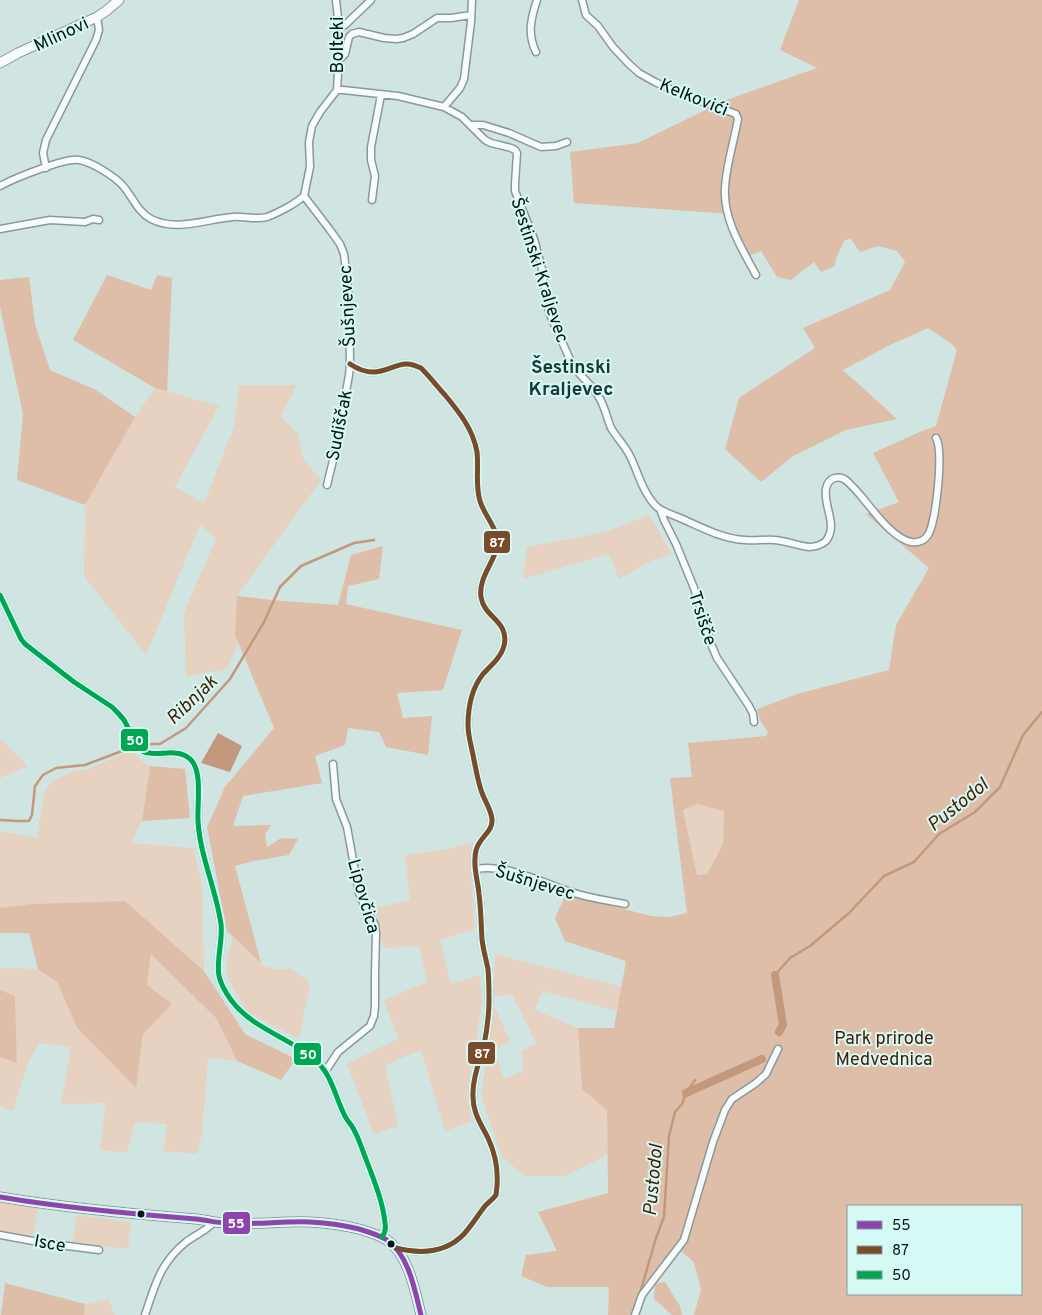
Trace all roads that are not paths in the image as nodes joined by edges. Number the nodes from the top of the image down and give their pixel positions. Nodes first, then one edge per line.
1 (119, 0) edge
2 (336, 0) edge
3 (372, 0) edge
4 (472, 0) edge
5 (537, 0) edge
6 (582, 0) edge
7 (471, 15) junction
8 (97, 17) junction
9 (339, 29) junction
10 (536, 52) dead end
11 (339, 60) junction
12 (0, 63) edge
13 (337, 90) junction
14 (381, 95) junction
15 (444, 107) junction
16 (471, 125) junction
17 (567, 142) dead end
18 (46, 168) junction
19 (0, 186) edge
20 (304, 196) junction
21 (372, 200) dead end
22 (99, 220) dead end
23 (0, 229) edge
24 (756, 275) dead end
25 (350, 364) junction
26 (936, 438) dead end
27 (327, 485) dead end
28 (660, 509) junction
29 (0, 595) edge
30 (754, 722) dead end
31 (333, 764) dead end
32 (476, 869) junction
33 (625, 904) dead end
34 (778, 1049) dead end
35 (325, 1072) junction
36 (0, 1197) edge
37 (214, 1222) junction
38 (0, 1235) edge
39 (382, 1237) junction
40 (396, 1248) junction
41 (99, 1250) dead end
42 (418, 1252) junction
43 (406, 1264) junction
44 (146, 1315) edge
45 (420, 1315) edge
46 (635, 1315) edge

1 - 8 street, Mlinovi
2 - 9 street, Bolteki
3 - 9 street
4 - 7 street
5 - 10 street
6 - 24 street, Kelkovići
7 - 11 street
7 - 15 street
8 - 12 street, Mlinovi
8 - 18 street
9 - 11 street, Bolteki
11 - 13 street, Bolteki
13 - 14 street, Šestinski Kraljevec
13 - 20 street
14 - 15 street, Šestinski Kraljevec
14 - 21 street
15 - 16 street, Šestinski Kraljevec
16 - 17 street
16 - 28 street, Šestinski Kraljevec
18 - 19 street
18 - 20 street
20 - 25 street, Šušnjevec
22 - 23 street
25 - 27 street, Sudiščak
25 - 32 street, Šušnjevec
26 - 28 street, Šestinski Kraljevec
28 - 30 street, Trsišče
29 - 35 street
31 - 35 street, Lipovčica
32 - 33 street, Šušnjevec
32 - 42 street
34 - 46 street
35 - 39 street
36 - 37 street
37 - 39 street
37 - 44 street
38 - 41 street, Isce
39 - 40 street
40 - 42 street
40 - 43 street
42 - 43 street
43 - 45 street

